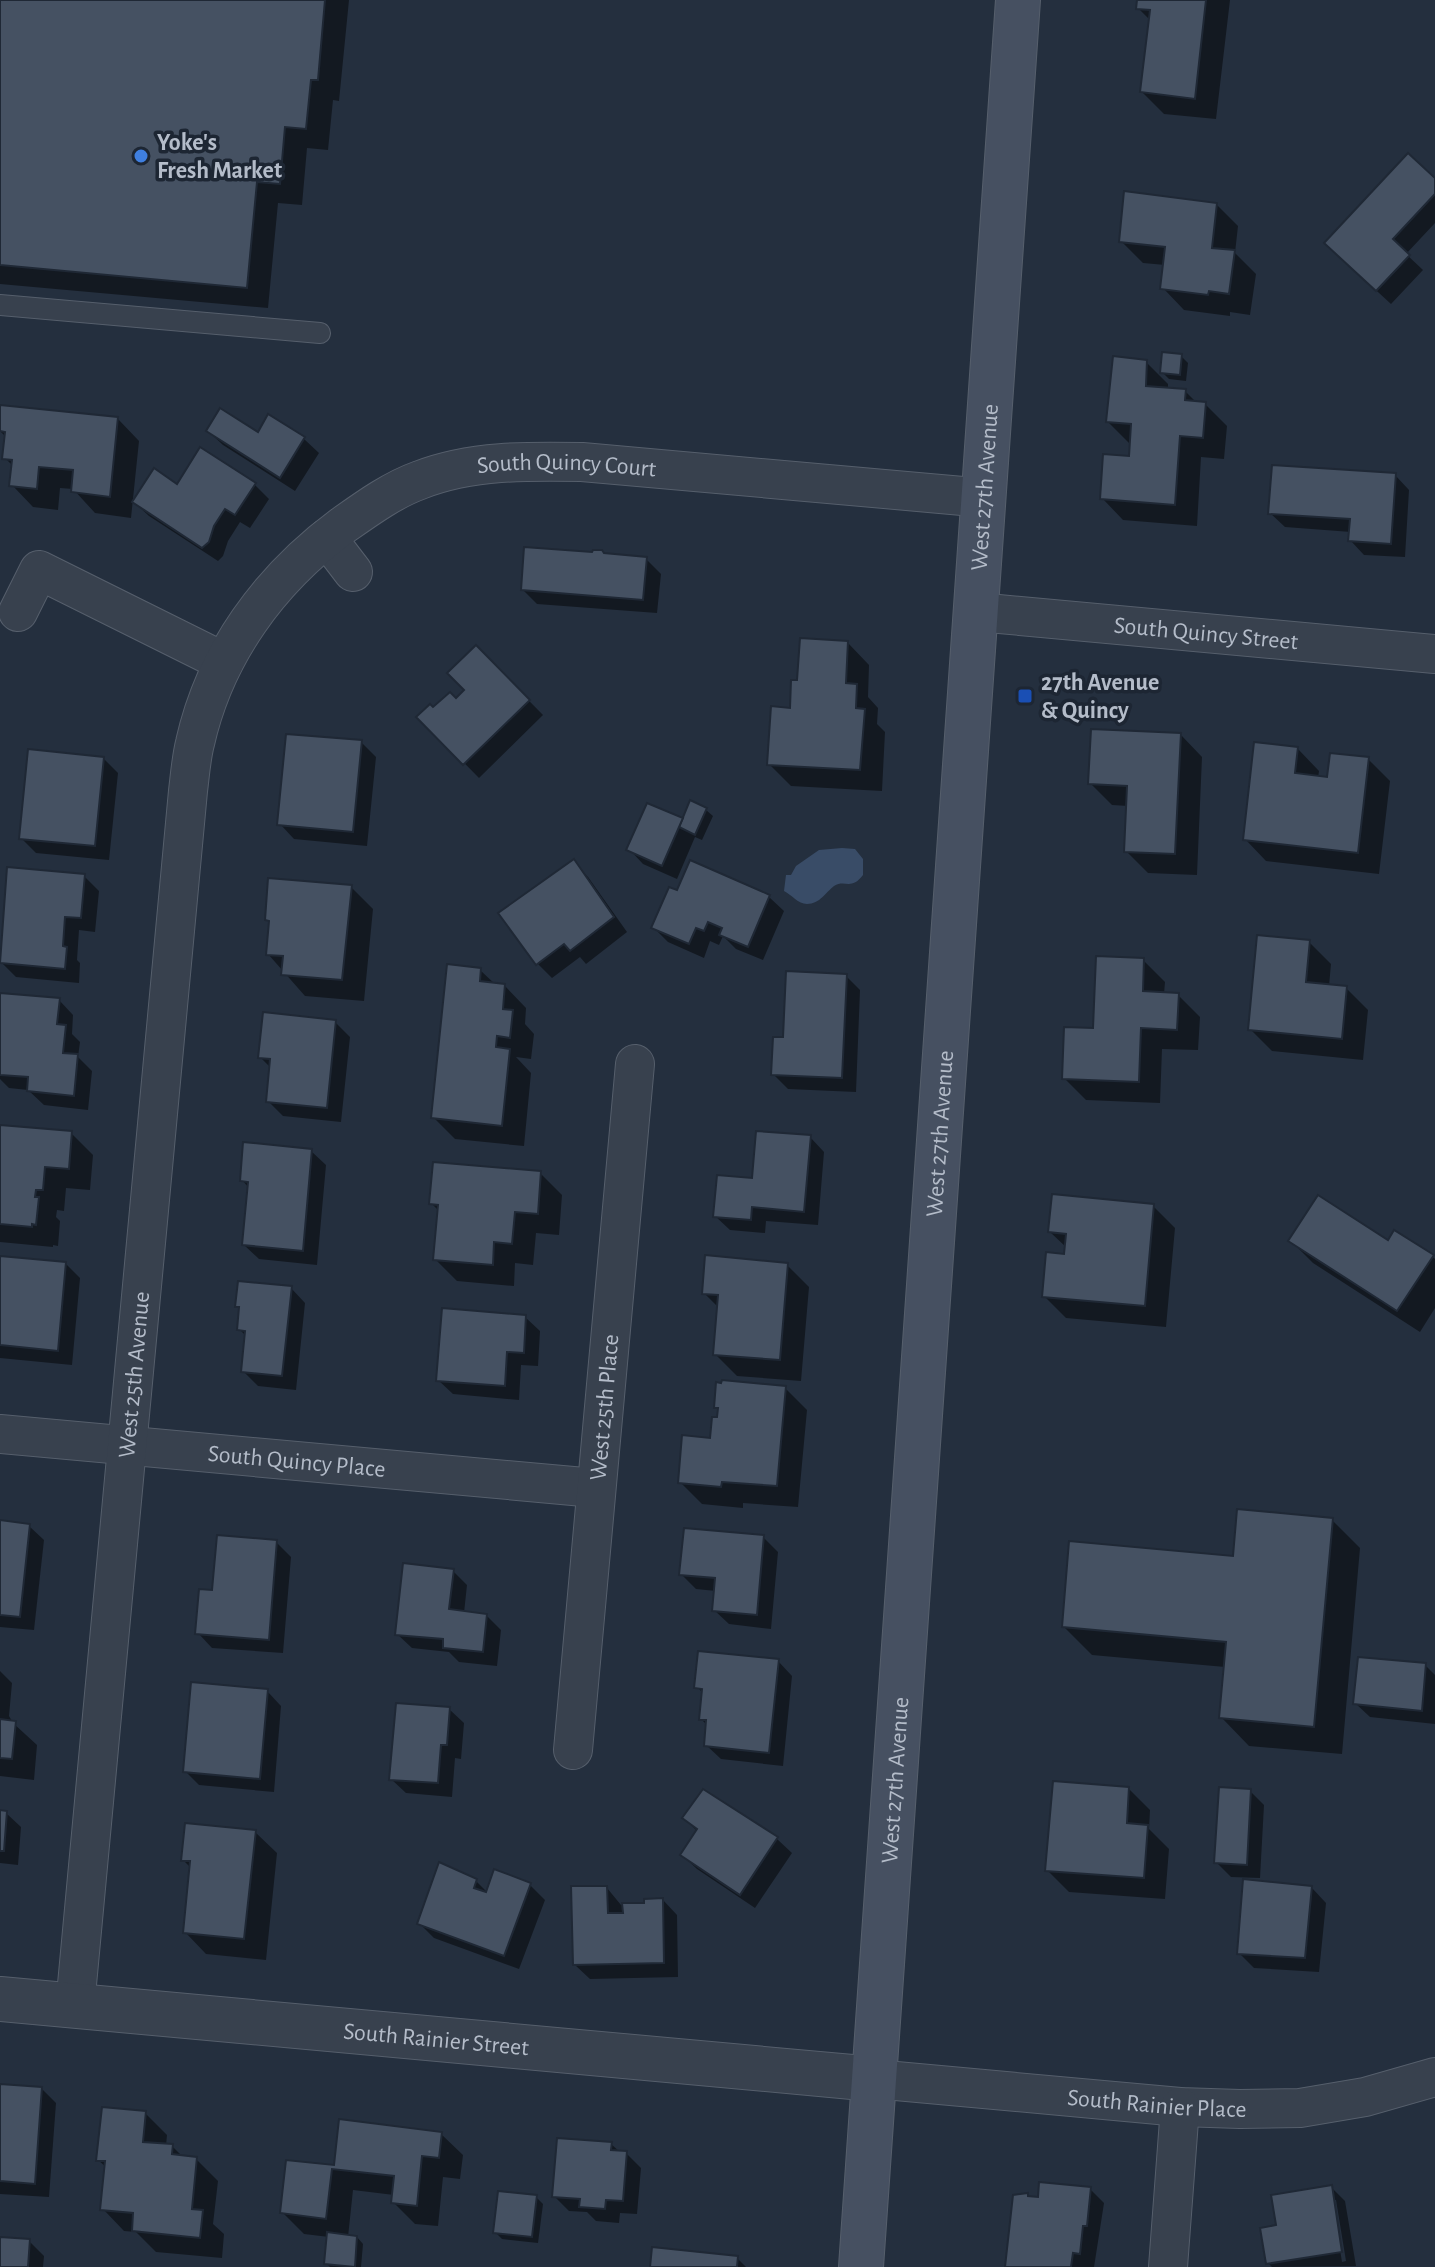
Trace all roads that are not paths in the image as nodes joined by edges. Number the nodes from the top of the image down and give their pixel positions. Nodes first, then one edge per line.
1 (1018, 0) edge
2 (0, 305) edge
3 (320, 333) dead end
4 (985, 498) junction
5 (327, 538) junction
6 (353, 572) dead end
7 (18, 612) dead end
8 (977, 612) junction
9 (1435, 654) edge
10 (224, 662) junction
11 (195, 743) joint
12 (635, 1064) dead end
13 (0, 1434) edge
14 (127, 1445) junction
15 (595, 1488) junction
16 (573, 1750) dead end
17 (0, 1999) edge
18 (75, 2006) junction
19 (1435, 2077) edge
20 (874, 2079) junction
21 (1180, 2107) junction
22 (861, 2267) edge
23 (1168, 2267) edge

1 - 4 main road, West 27th Avenue
2 - 3 lane
4 - 5 street, South Quincy Court
4 - 8 main road, West 27th Avenue
5 - 6 street
5 - 10 street, South Quincy Court
7 - 10 street
8 - 9 street, South Quincy Street
8 - 20 main road, West 27th Avenue
10 - 11 street, South Quincy Court
11 - 14 street, West 25th Avenue
12 - 15 street, West 25th Place
13 - 14 street, South Quincy Place
14 - 15 street, South Quincy Place
14 - 18 street, West 25th Avenue
15 - 16 street, West 25th Place
17 - 18 street, South Rainier Street
18 - 20 street, South Rainier Street
19 - 21 street, South Rainier Place
20 - 21 street, South Rainier Place
20 - 22 main road, West 27th Avenue
21 - 23 street

